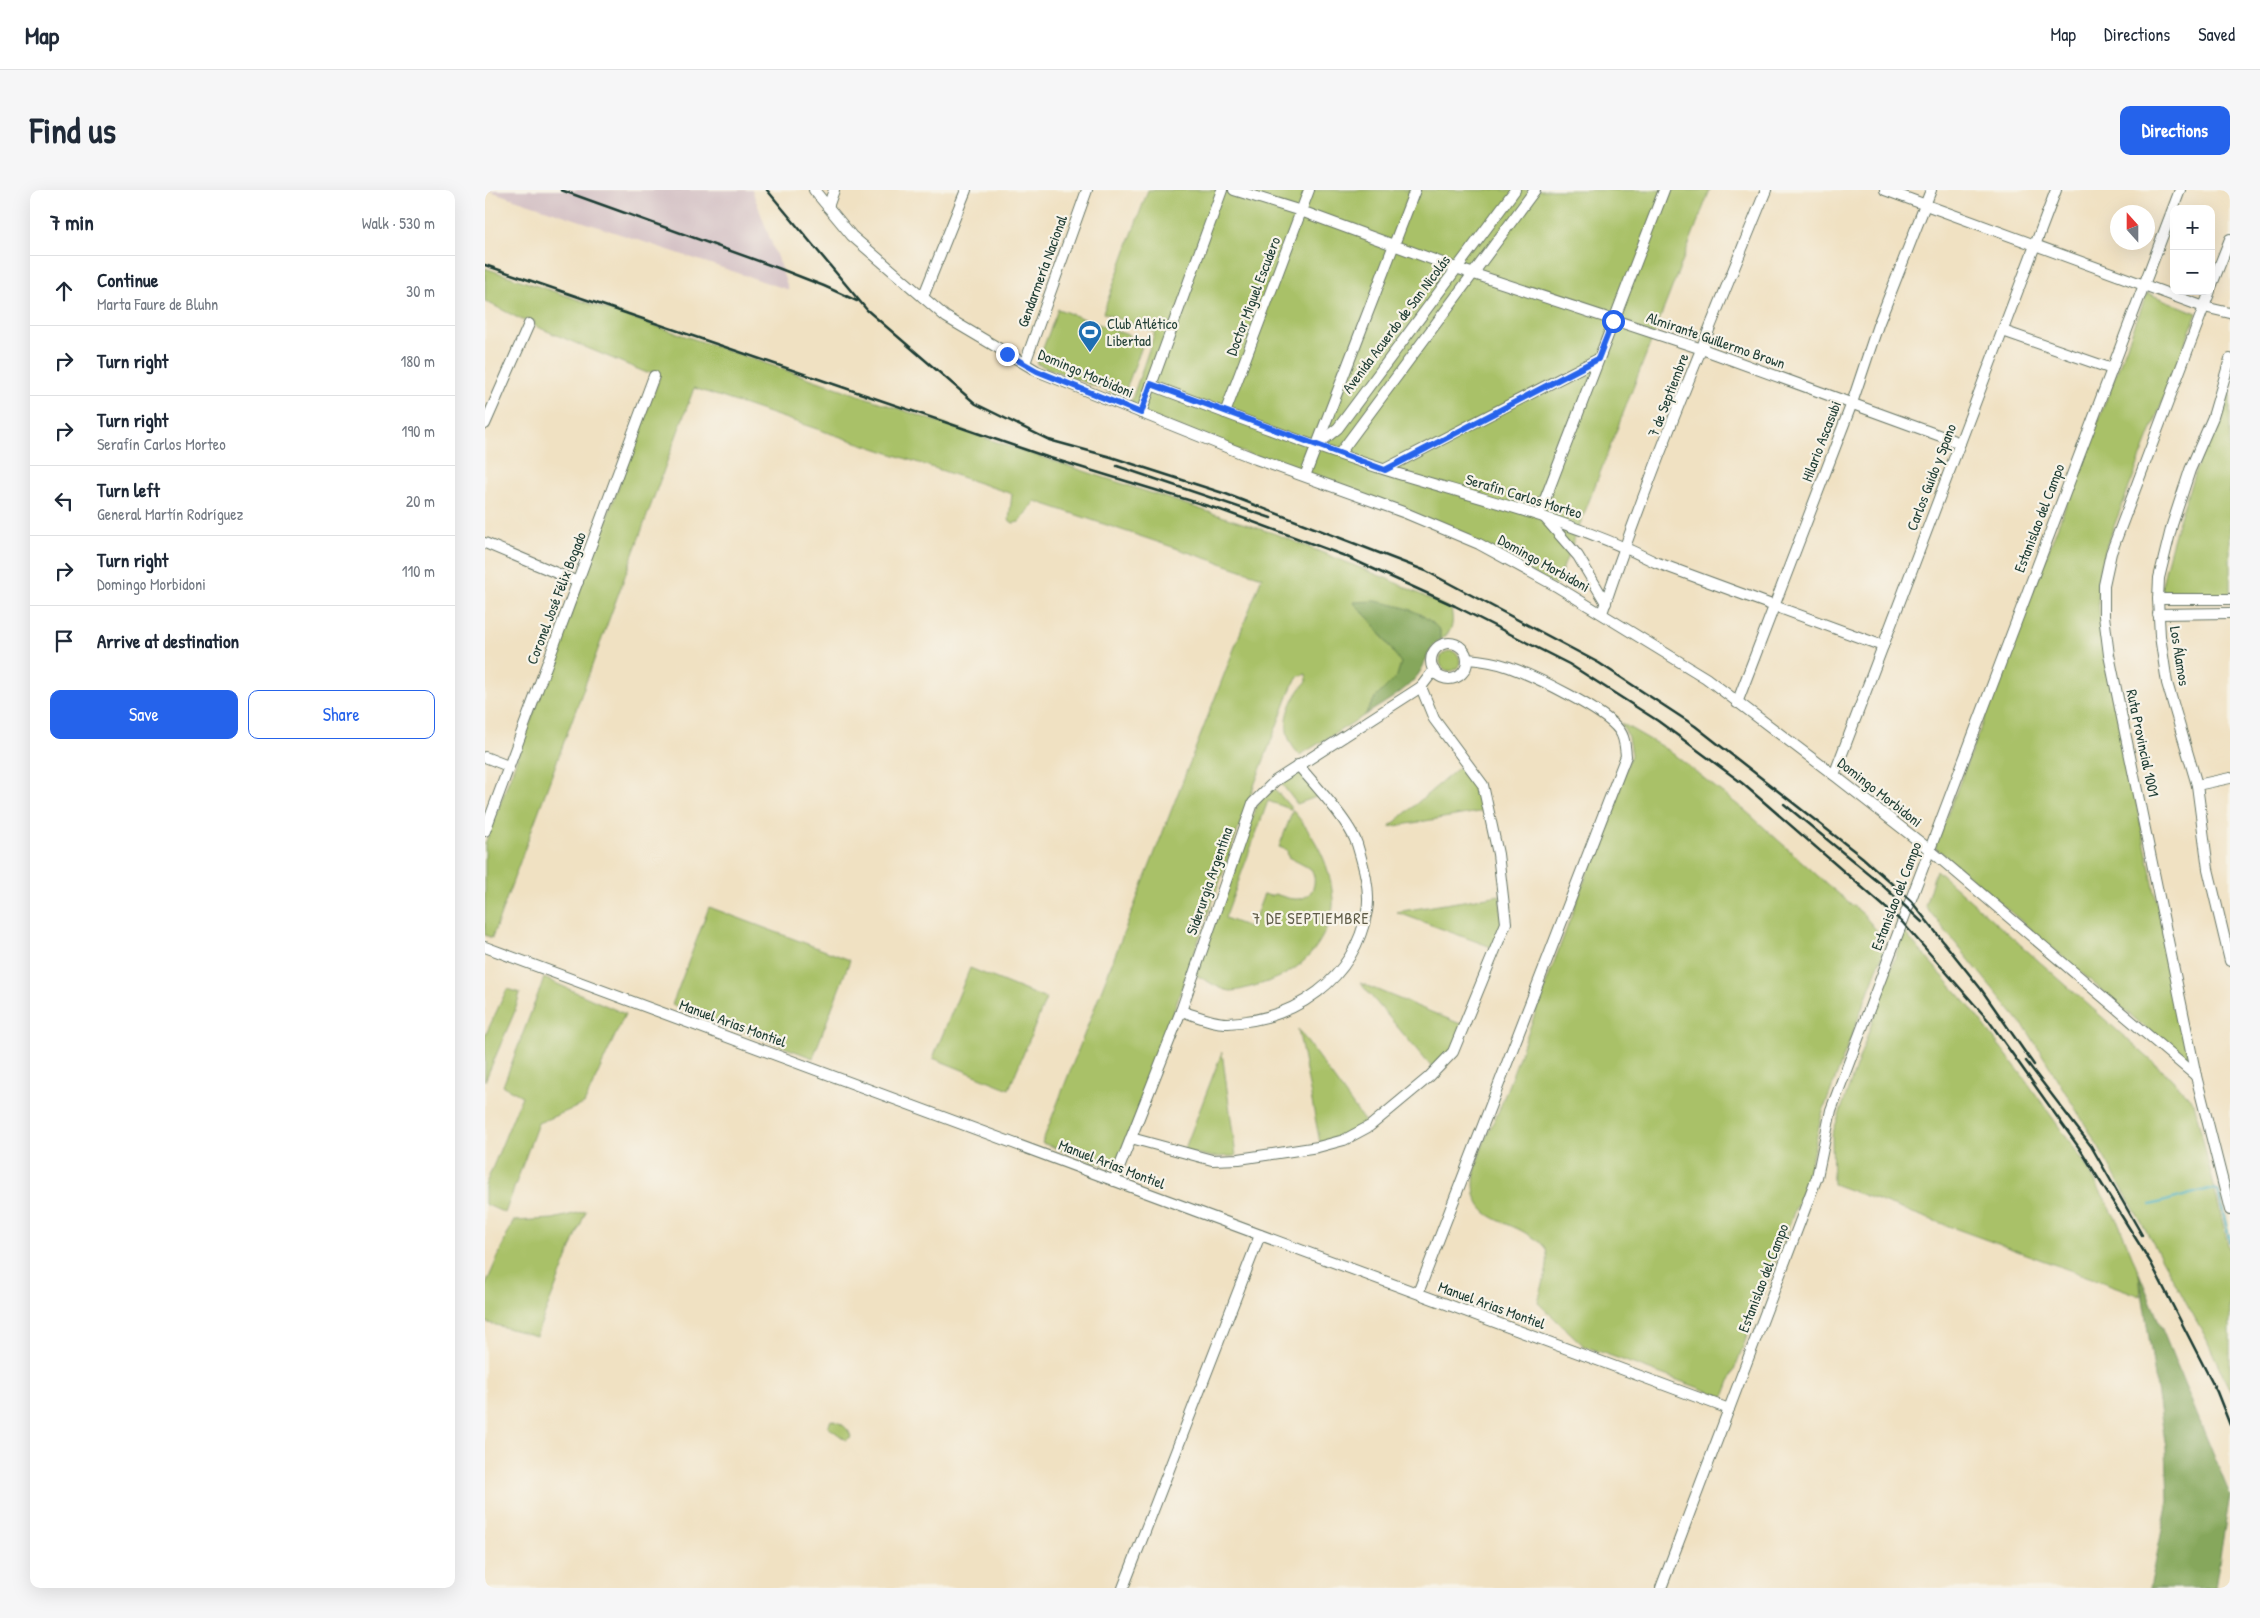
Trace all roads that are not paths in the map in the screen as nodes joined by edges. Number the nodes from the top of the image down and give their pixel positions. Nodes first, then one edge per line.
1 (814, 190) edge
2 (834, 190) edge
3 (966, 190) edge
4 (1087, 190) edge
5 (1222, 190) edge
6 (1234, 190) edge
7 (1309, 190) edge
8 (1415, 190) edge
9 (1515, 190) edge
10 (1535, 190) edge
11 (1664, 190) edge
12 (1766, 190) edge
13 (1885, 190) edge
14 (1931, 190) edge
15 (2056, 190) edge
16 (2180, 190) edge
17 (1926, 205) junction
18 (828, 207) junction
19 (1301, 211) junction
20 (2230, 239) edge
21 (1394, 244) junction
22 (2035, 244) junction
23 (1456, 268) junction
24 (1472, 272) junction
25 (2215, 278) edge
26 (2142, 285) junction
27 (2208, 295) edge
28 (923, 298) junction
29 (2203, 308) junction
30 (2230, 313) edge
31 (1613, 321) junction
32 (529, 324) dead end
33 (2003, 331) junction
34 (1701, 349) junction
35 (1598, 359) junction
36 (2230, 359) edge
37 (1025, 363) junction
38 (2112, 369) junction
39 (655, 376) dead end
40 (1151, 384) junction
41 (1852, 403) junction
42 (1141, 413) junction
43 (1225, 413) junction
44 (485, 424) edge
45 (1960, 443) junction
46 (1317, 445) junction
47 (1339, 453) junction
48 (1385, 470) junction
49 (1305, 476) junction
50 (1542, 516) junction
51 (485, 543) edge
52 (1625, 547) junction
53 (578, 582) junction
54 (2158, 599) junction
55 (2230, 600) edge
56 (1606, 603) junction
57 (1774, 607) junction
58 (1602, 613) junction
59 (2230, 613) edge
60 (2158, 614) junction
61 (1883, 646) junction
62 (1467, 659) junction
63 (1434, 670) junction
64 (1421, 687) junction
65 (1737, 703) junction
66 (485, 757) edge
67 (1298, 765) junction
68 (508, 766) junction
69 (1835, 775) junction
70 (2230, 778) edge
71 (2197, 785) junction
72 (485, 831) edge
73 (1930, 850) junction
74 (485, 947) edge
75 (2230, 960) edge
76 (1181, 1011) junction
77 (2196, 1076) junction
78 (1131, 1138) junction
79 (1115, 1181) junction
80 (2230, 1210) edge
81 (1260, 1235) junction
82 (1418, 1293) junction
83 (1729, 1409) junction
84 (1123, 1588) edge
85 (1661, 1588) edge

1 - 18 street, Domingo Morbidoni
2 - 18 street
3 - 28 street
4 - 37 street, Gendarmería Nacional
5 - 40 street
6 - 19 street, Almirante Guillermo Brown
7 - 19 street, Doctor Miguel Escudero
8 - 21 street
9 - 23 street, Avenida Acuerdo de San Nicolás
10 - 24 street, Avenida Acuerdo de San Nicolás
11 - 31 street
12 - 34 street, 7 de Septiembre
13 - 17 street
14 - 17 street, Hilario Ascasubi
15 - 22 street, Carlos Guido y Spano
16 - 26 street, Estanislao del Campo
17 - 22 street
17 - 41 street, Hilario Ascasubi
18 - 28 street, Domingo Morbidoni
19 - 21 street, Almirante Guillermo Brown
19 - 43 street, Doctor Miguel Escudero
20 - 25 street
21 - 23 street, Almirante Guillermo Brown
21 - 46 street
22 - 26 street
22 - 33 street, Carlos Guido y Spano
23 - 24 street, Almirante Guillermo Brown
23 - 46 street, Avenida Acuerdo de San Nicolás
24 - 31 street, Almirante Guillermo Brown
24 - 47 street, Avenida Acuerdo de San Nicolás
26 - 29 street
26 - 38 street, Estanislao del Campo
27 - 29 street, Ruta Provincial 1001
28 - 37 street, Domingo Morbidoni
29 - 30 street
29 - 77 street, Ruta Provincial 1001
31 - 34 street, Almirante Guillermo Brown
31 - 35 street
32 - 44 street
33 - 38 street
33 - 45 street, Carlos Guido y Spano
34 - 41 street, Almirante Guillermo Brown
34 - 52 street, 7 de Septiembre
35 - 48 street
35 - 50 street
36 - 54 street, Los Álamos
37 - 42 street, Domingo Morbidoni
38 - 73 street, Estanislao del Campo
39 - 53 street, Coronel José Félix Bogado
40 - 42 street
40 - 43 street, Serafín Carlos Morteo
41 - 45 street, Almirante Guillermo Brown
41 - 57 street, Hilario Ascasubi
42 - 49 street, Domingo Morbidoni
43 - 46 street, Serafín Carlos Morteo
45 - 61 street, Carlos Guido y Spano
46 - 47 street, Serafín Carlos Morteo
46 - 49 street, Avenida Acuerdo de San Nicolás
47 - 48 street, Serafín Carlos Morteo
48 - 50 street, Serafín Carlos Morteo
49 - 58 street, Domingo Morbidoni
50 - 52 street, Serafín Carlos Morteo
50 - 56 street
51 - 53 street
52 - 56 street, 7 de Septiembre
52 - 57 street, Serafín Carlos Morteo
53 - 68 street, Coronel José Félix Bogado
54 - 55 street
54 - 60 street, Los Álamos
56 - 58 street, 7 de Septiembre
57 - 61 street, Serafín Carlos Morteo
57 - 65 street, Hilario Ascasubi
58 - 65 street, Domingo Morbidoni
59 - 60 street
60 - 71 street, Los Álamos
61 - 69 street, Carlos Guido y Spano
62 - 63 street
62 - 63 street, Siderurgia Argentina
62 - 82 street
63 - 64 street, Siderurgia Argentina
64 - 67 street, Siderurgia Argentina
64 - 78 street
65 - 69 street, Domingo Morbidoni
66 - 68 street
67 - 76 street, Siderurgia Argentina
67 - 76 street
68 - 72 street, Coronel José Félix Bogado
69 - 73 street, Domingo Morbidoni
70 - 71 street
71 - 75 street, Los Álamos
73 - 77 street, Domingo Morbidoni
73 - 83 street, Estanislao del Campo
74 - 79 street, Manuel Arias Montiel
76 - 78 street, Siderurgia Argentina
77 - 80 street, Ruta Provincial 1001
78 - 79 street, Siderurgia Argentina
79 - 81 street, Manuel Arias Montiel
81 - 82 street, Manuel Arias Montiel
81 - 84 street
82 - 83 street, Manuel Arias Montiel
83 - 85 street, Estanislao del Campo

